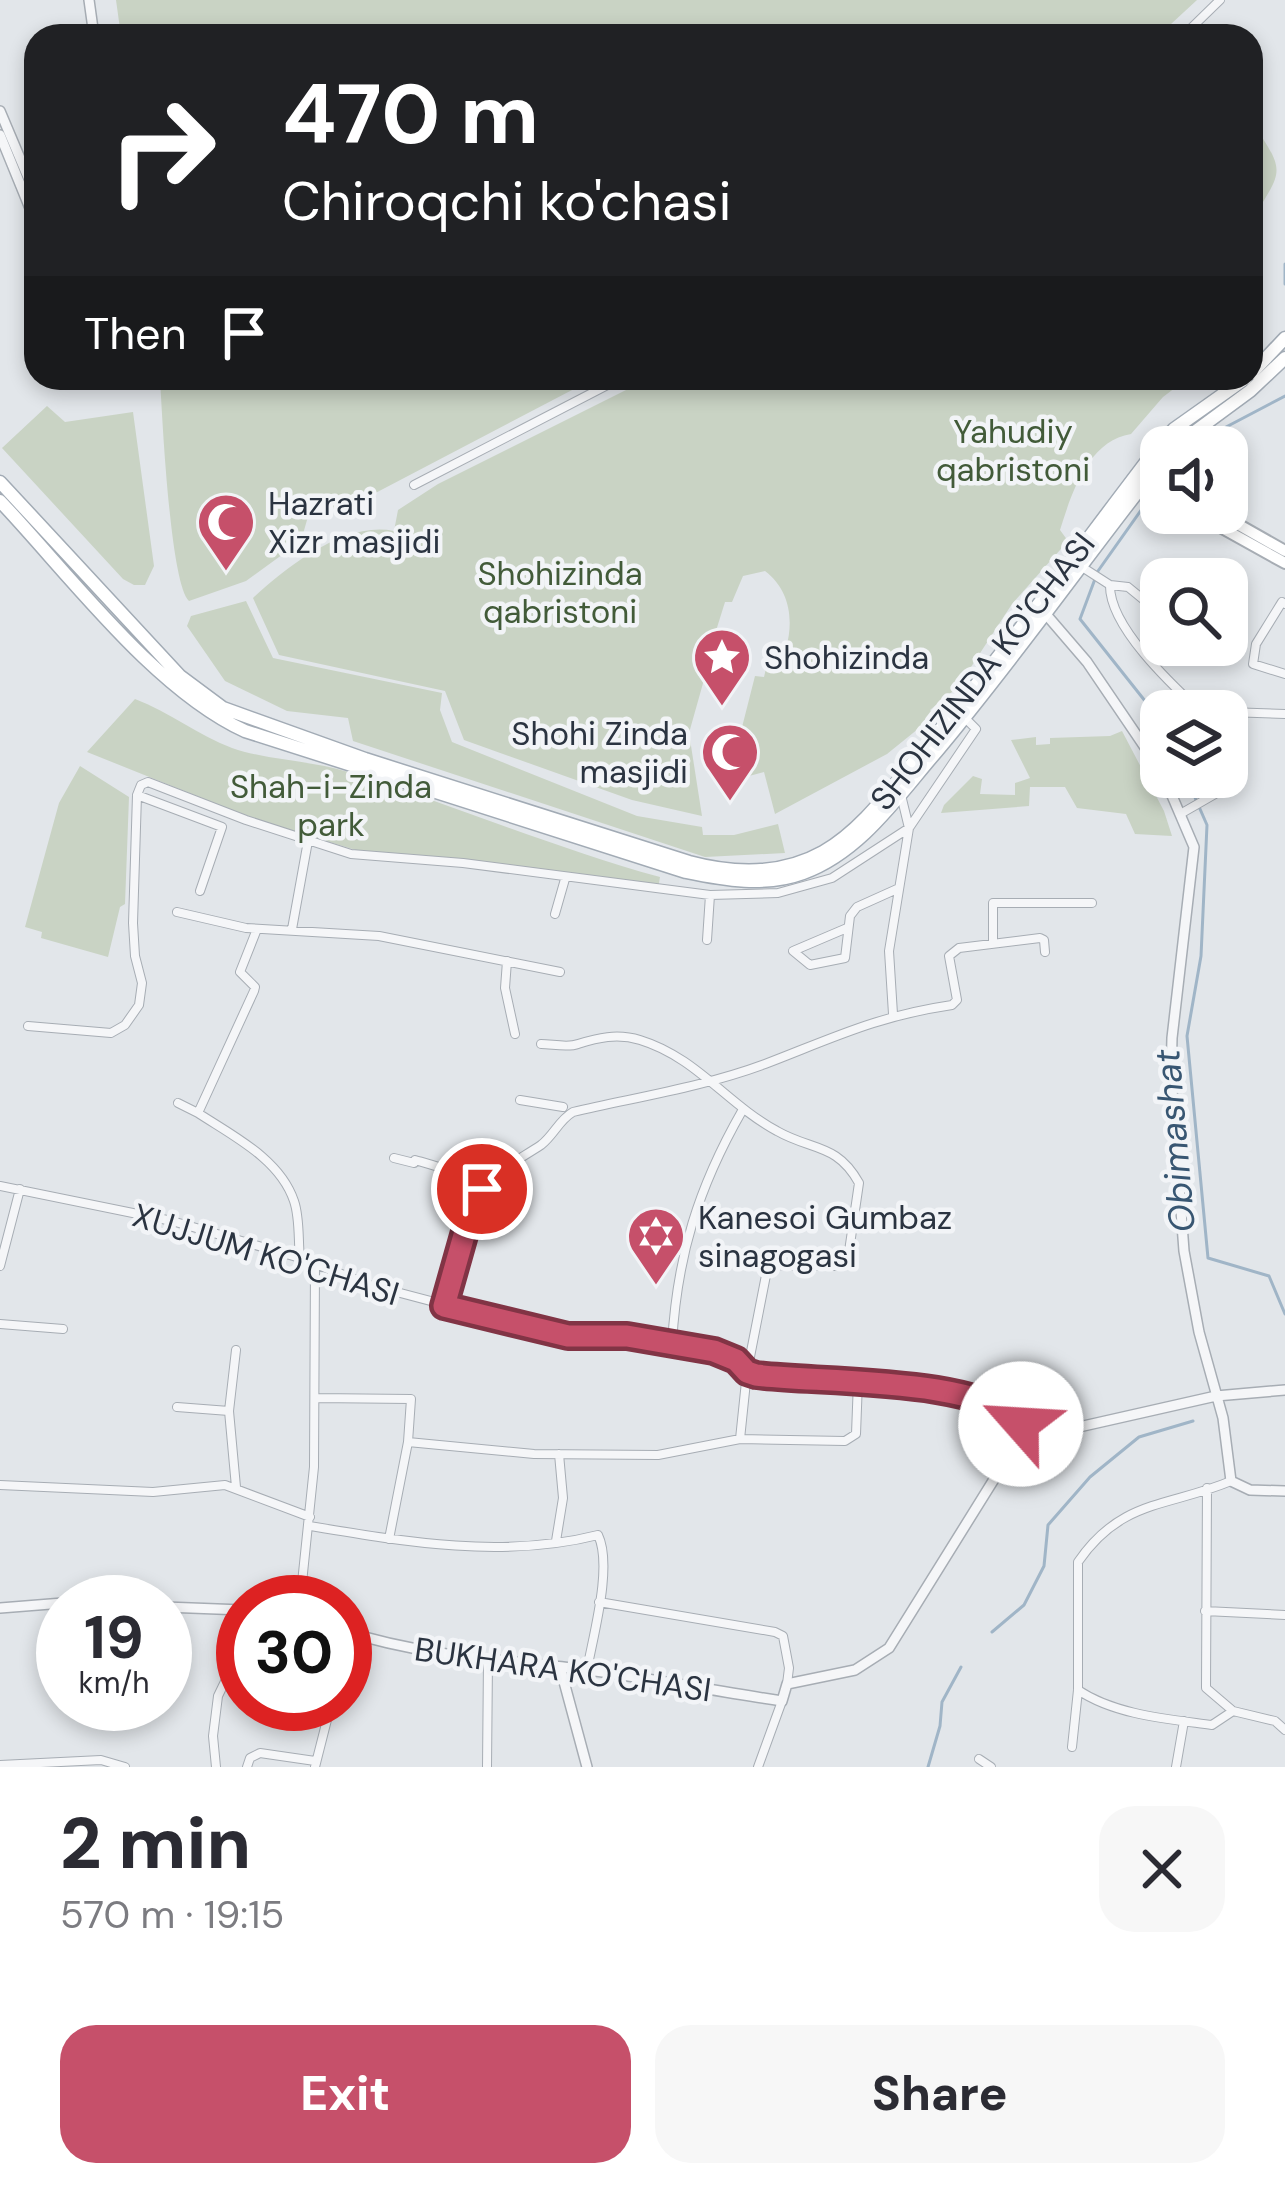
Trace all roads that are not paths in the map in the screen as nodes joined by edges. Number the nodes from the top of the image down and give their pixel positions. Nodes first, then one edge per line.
1 (1220, 0) edge
2 (1196, 24) edge
3 (0, 112) edge
4 (0, 135) edge
5 (24, 168) edge
6 (24, 194) edge
7 (1285, 338) edge
8 (1285, 358) edge
9 (1263, 361) edge
10 (1263, 379) edge
11 (598, 390) edge
12 (1229, 390) edge
13 (1251, 390) edge
14 (1202, 426) edge
15 (1140, 480) edge
16 (0, 482) edge
17 (1136, 484) junction
18 (414, 485) dead end
19 (1140, 485) edge
20 (1140, 487) edge
21 (0, 501) edge
22 (1248, 530) edge
23 (1233, 534) edge
24 (1285, 550) edge
25 (1285, 563) edge
26 (1086, 570) junction
27 (1107, 584) junction
28 (1140, 597) edge
29 (1285, 604) edge
30 (1041, 609) junction
31 (1285, 674) edge
32 (1178, 690) edge
33 (1248, 713) edge
34 (1285, 714) edge
35 (964, 718) junction
36 (1140, 741) edge
37 (938, 749) junction
38 (955, 760) junction
39 (900, 794) junction
40 (137, 795) junction
41 (1174, 798) edge
42 (1208, 798) edge
43 (1182, 813) junction
44 (909, 828) junction
45 (308, 841) junction
46 (565, 879) junction
47 (898, 888) junction
48 (200, 892) dead end
49 (710, 895) junction
50 (1092, 904) dead end
51 (178, 912) dead end
52 (555, 914) dead end
53 (847, 928) junction
54 (257, 929) junction
55 (292, 929) junction
56 (707, 940) dead end
57 (993, 943) junction
58 (1045, 952) dead end
59 (508, 961) junction
60 (560, 972) dead end
61 (893, 1014) junction
62 (28, 1026) dead end
63 (515, 1034) dead end
64 (541, 1044) dead end
65 (711, 1078) junction
66 (520, 1100) dead end
67 (178, 1103) dead end
68 (563, 1106) dead end
69 (742, 1111) junction
70 (198, 1113) junction
71 (394, 1158) dead end
72 (0, 1186) edge
73 (20, 1189) junction
74 (482, 1189) junction
75 (2, 1250) edge
76 (299, 1258) junction
77 (0, 1266) edge
78 (315, 1266) junction
79 (444, 1306) junction
80 (0, 1324) edge
81 (63, 1329) dead end
82 (672, 1344) junction
83 (236, 1350) dead end
84 (747, 1372) junction
85 (858, 1381) junction
86 (1285, 1390) edge
87 (1216, 1396) junction
88 (315, 1398) junction
89 (177, 1407) dead end
90 (229, 1411) junction
91 (1026, 1438) junction
92 (740, 1439) junction
93 (408, 1442) junction
94 (559, 1454) junction
95 (1231, 1480) junction
96 (0, 1485) edge
97 (236, 1487) junction
98 (1207, 1488) junction
99 (1285, 1491) edge
100 (310, 1522) junction
101 (389, 1539) junction
102 (556, 1541) junction
103 (303, 1575) edge
104 (599, 1603) junction
105 (36, 1606) edge
106 (0, 1608) edge
107 (1205, 1611) junction
108 (1285, 1615) edge
109 (372, 1640) edge
110 (488, 1660) junction
111 (560, 1667) junction
112 (587, 1670) junction
113 (787, 1684) junction
114 (1078, 1690) junction
115 (782, 1700) junction
116 (1233, 1711) junction
117 (216, 1712) edge
118 (1184, 1721) junction
119 (1285, 1730) edge
120 (324, 1731) edge
121 (1072, 1747) dead end
122 (979, 1759) dead end
123 (315, 1764) edge
124 (0, 1765) edge
125 (125, 1767) edge
126 (216, 1767) edge
127 (247, 1767) edge
128 (487, 1767) edge
129 (587, 1767) edge
130 (758, 1767) edge
131 (991, 1767) edge
132 (1176, 1767) edge

1 - 2 street
3 - 5 street
4 - 6 street
7 - 9 main road, SHOHIZINDA KO'CHASI
8 - 10 main road
11 - 18 street
12 - 17 main road, SHOHIZINDA KO'CHASI
13 - 14 main road
15 - 17 main road, SHOHIZINDA KO'CHASI
16 - 30 main road, SHOHIZINDA KO'CHASI
17 - 19 main road
17 - 20 main road
17 - 26 main road, SHOHIZINDA KO'CHASI
17 - 30 main road, SHOHIZINDA KO'CHASI
21 - 39 main road, SHOHIZINDA KO'CHASI
22 - 24 main road
23 - 25 main road
26 - 27 street
26 - 30 main road, SHOHIZINDA KO'CHASI
27 - 28 street
27 - 32 street
29 - 31 street
30 - 35 main road, SHOHIZINDA KO'CHASI
30 - 36 street
33 - 34 street
35 - 37 main road, SHOHIZINDA KO'CHASI
35 - 38 street
37 - 38 street
37 - 39 main road, SHOHIZINDA KO'CHASI
38 - 44 street
39 - 44 street
40 - 45 street
40 - 48 street
40 - 62 street
41 - 43 street
42 - 43 street
43 - 87 street
44 - 47 street
44 - 49 street
45 - 46 street
45 - 55 street
46 - 49 street
46 - 52 street
47 - 53 street
47 - 61 street
49 - 56 street
50 - 57 street
51 - 54 street
53 - 53 street
54 - 55 street
54 - 70 street
55 - 59 street
57 - 58 street
57 - 61 street
59 - 60 street
59 - 63 street
61 - 65 street
64 - 65 street
65 - 69 street
65 - 74 street
66 - 68 street
67 - 70 street
69 - 82 street
69 - 84 street
70 - 76 street
71 - 74 street
72 - 73 street, XUJJUM KO'CHASI
73 - 75 street
73 - 76 street, XUJJUM KO'CHASI
74 - 79 street
75 - 77 street
76 - 78 street, XUJJUM KO'CHASI
78 - 79 street, XUJJUM KO'CHASI
78 - 88 street
79 - 82 street, XUJJUM KO'CHASI
80 - 81 street
82 - 84 street, XUJJUM KO'CHASI
83 - 90 street
84 - 85 street, XUJJUM KO'CHASI
84 - 92 street
85 - 91 street, XUJJUM KO'CHASI
85 - 92 street
86 - 87 street
87 - 91 street
87 - 95 street
88 - 93 street
88 - 100 street
89 - 90 street
90 - 97 street
91 - 113 street
92 - 94 street
93 - 94 street
93 - 101 street
94 - 102 street
95 - 98 street
95 - 99 street
96 - 97 street
97 - 100 street
98 - 107 street
98 - 114 street
100 - 101 street
100 - 103 street
101 - 102 street
102 - 104 street
104 - 112 street
104 - 113 street
105 - 106 street
107 - 108 street
107 - 116 street
109 - 110 street, BUKHARA KO'CHASI
110 - 111 street, BUKHARA KO'CHASI
110 - 128 street
111 - 112 street, BUKHARA KO'CHASI
111 - 129 street
112 - 115 street, BUKHARA KO'CHASI
113 - 115 street
114 - 118 street
114 - 121 street
115 - 130 street
116 - 118 street
116 - 119 street
117 - 126 street
118 - 132 street
120 - 123 street
122 - 131 street
123 - 127 street
124 - 125 street

